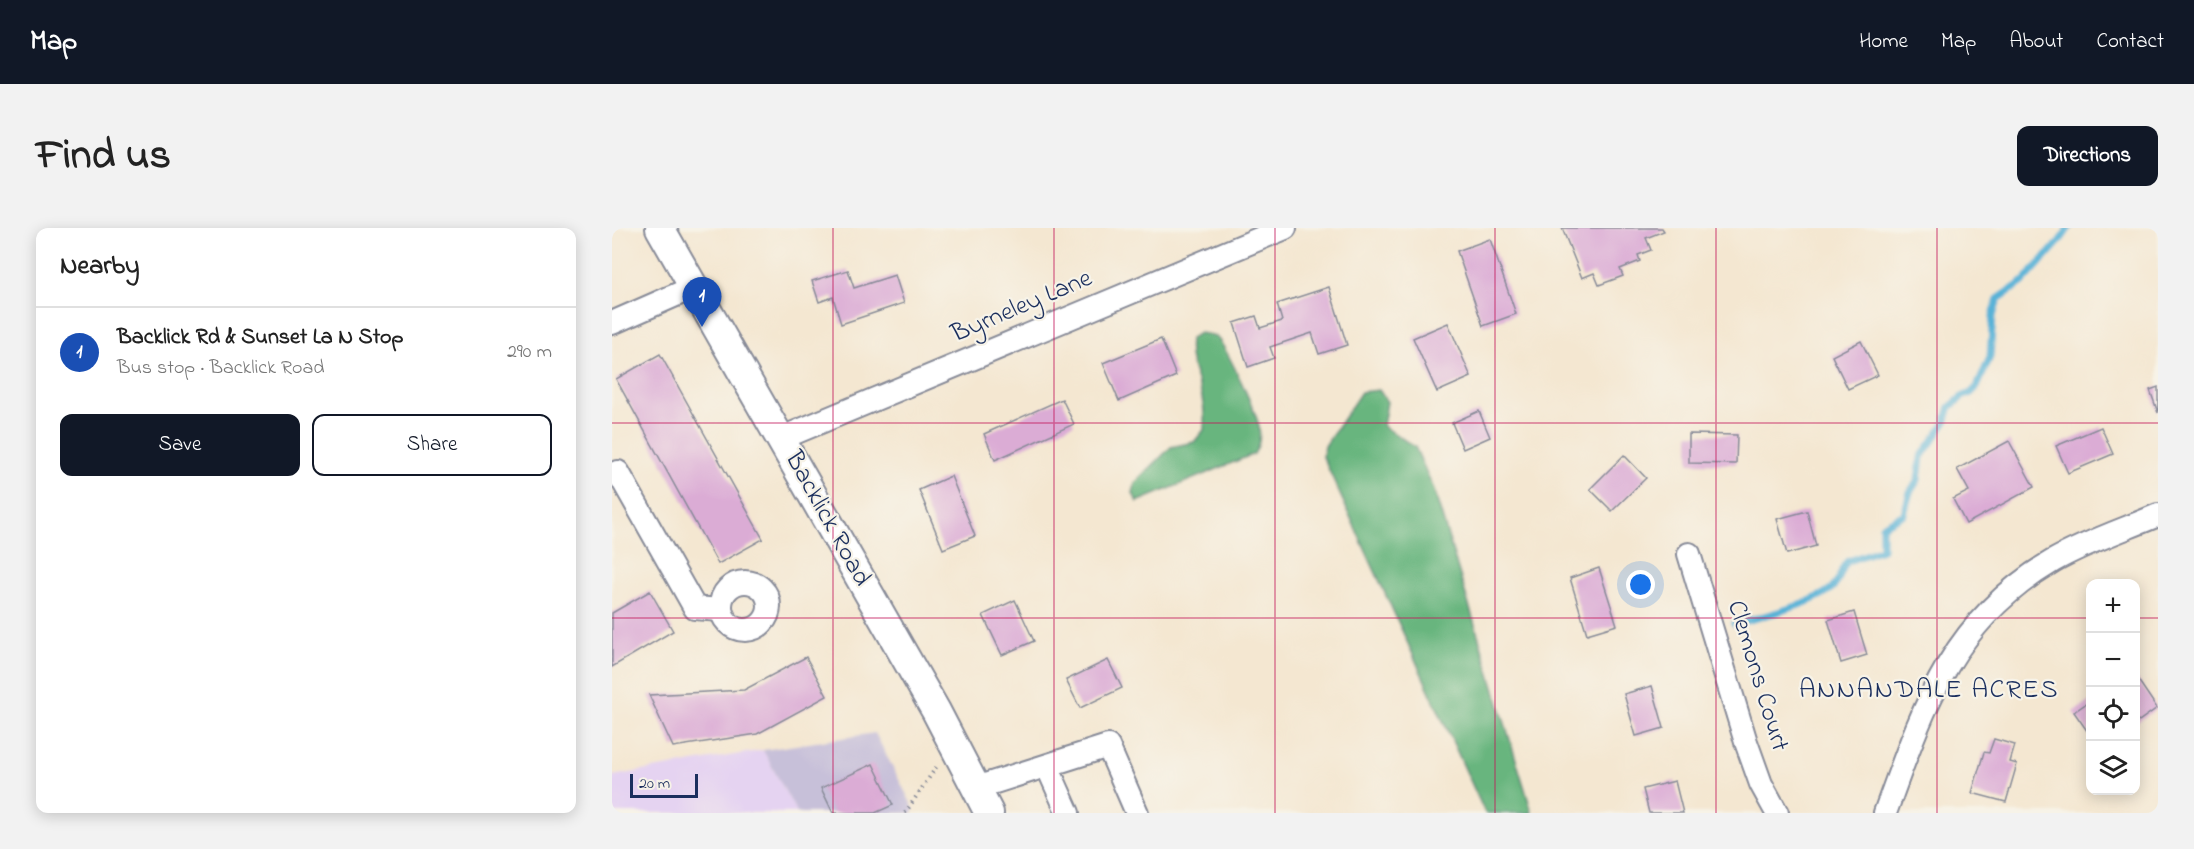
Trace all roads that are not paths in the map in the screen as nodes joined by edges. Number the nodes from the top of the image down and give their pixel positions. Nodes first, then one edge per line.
1 (660, 228) edge
2 (1285, 228) edge
3 (694, 287) junction
4 (612, 323) edge
5 (782, 438) junction
6 (612, 474) edge
7 (2158, 515) edge
8 (1689, 554) dead end
9 (721, 610) dead end
10 (1047, 766) junction
11 (976, 788) junction
12 (989, 813) edge
13 (1068, 813) edge
14 (1137, 813) edge
15 (1777, 813) edge
16 (1885, 813) edge

1 - 3 main road, Backlick Road
2 - 5 street, Byrneley Lane
3 - 4 street
3 - 5 main road, Backlick Road
5 - 11 main road, Backlick Road
6 - 9 street
7 - 16 street
8 - 15 street, Clemons Court
10 - 11 street
10 - 13 street
10 - 14 street
11 - 12 main road, Backlick Road

